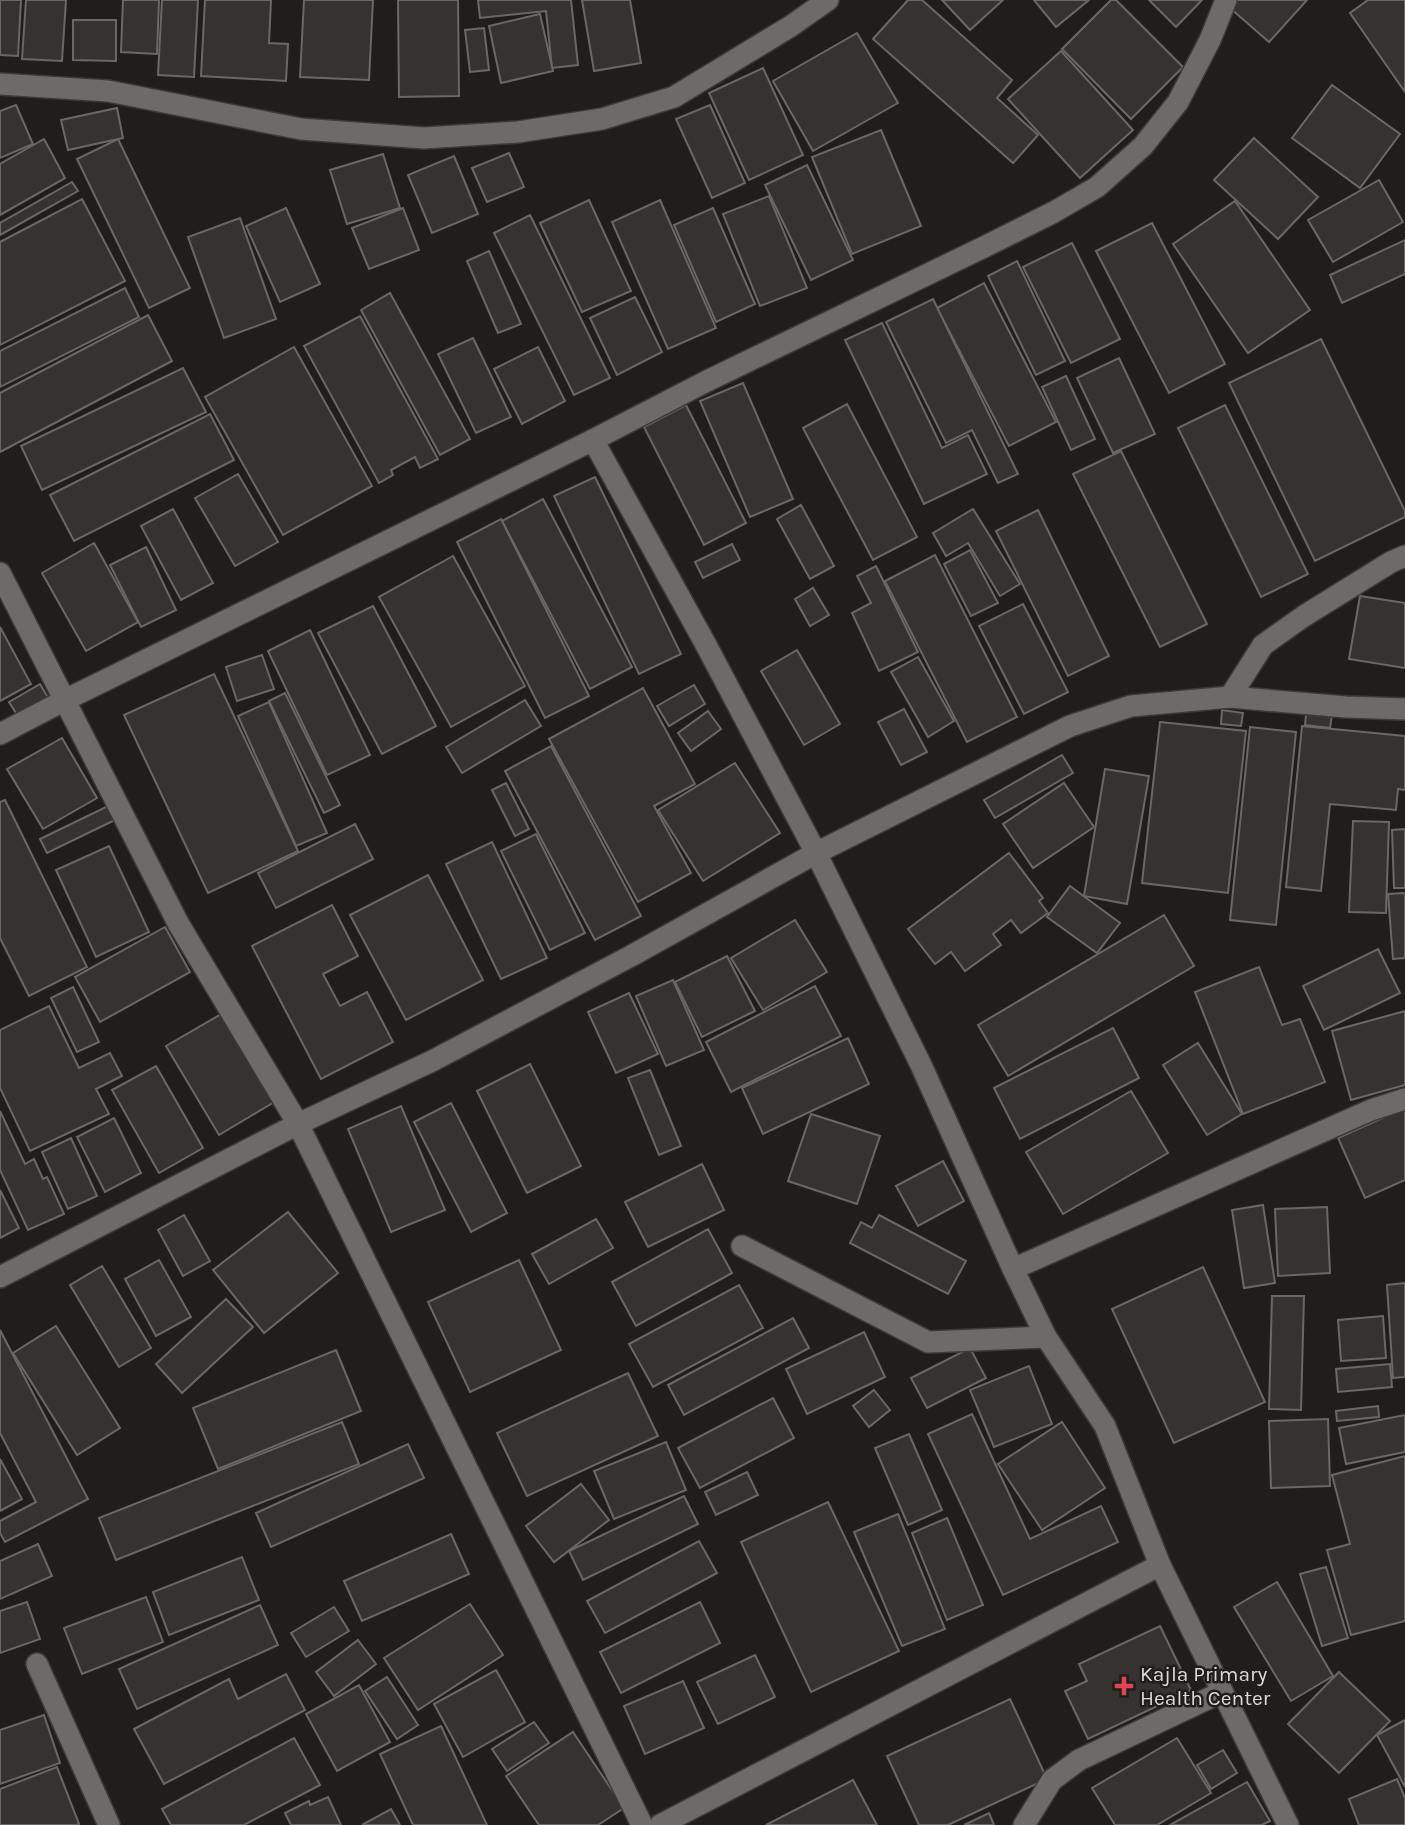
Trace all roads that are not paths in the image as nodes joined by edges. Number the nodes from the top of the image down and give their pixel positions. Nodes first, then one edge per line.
1 (828, 0) edge
2 (1226, 0) edge
3 (0, 84) edge
4 (593, 439) junction
5 (1405, 556) edge
6 (0, 573) edge
7 (1230, 697) junction
8 (65, 700) junction
9 (1405, 709) edge
10 (0, 734) edge
11 (816, 853) junction
12 (1405, 1099) edge
13 (298, 1124) junction
14 (742, 1246) dead end
15 (1013, 1269) junction
16 (0, 1277) edge
17 (1046, 1337) junction
18 (1160, 1565) junction
19 (37, 1664) dead end
20 (1222, 1692) junction
21 (109, 1825) edge
22 (642, 1825) edge
23 (660, 1825) edge
24 (1024, 1825) edge
25 (1287, 1825) edge

1 - 3 street
2 - 4 street
4 - 8 street
4 - 11 street
5 - 7 street
6 - 8 street
7 - 9 street
7 - 11 street
8 - 10 street
8 - 13 street
11 - 13 street
11 - 15 street
12 - 15 street
13 - 16 street
13 - 22 street
14 - 17 street
15 - 17 street
17 - 18 street
18 - 20 street
18 - 23 street
19 - 21 street
20 - 24 street
20 - 25 street

